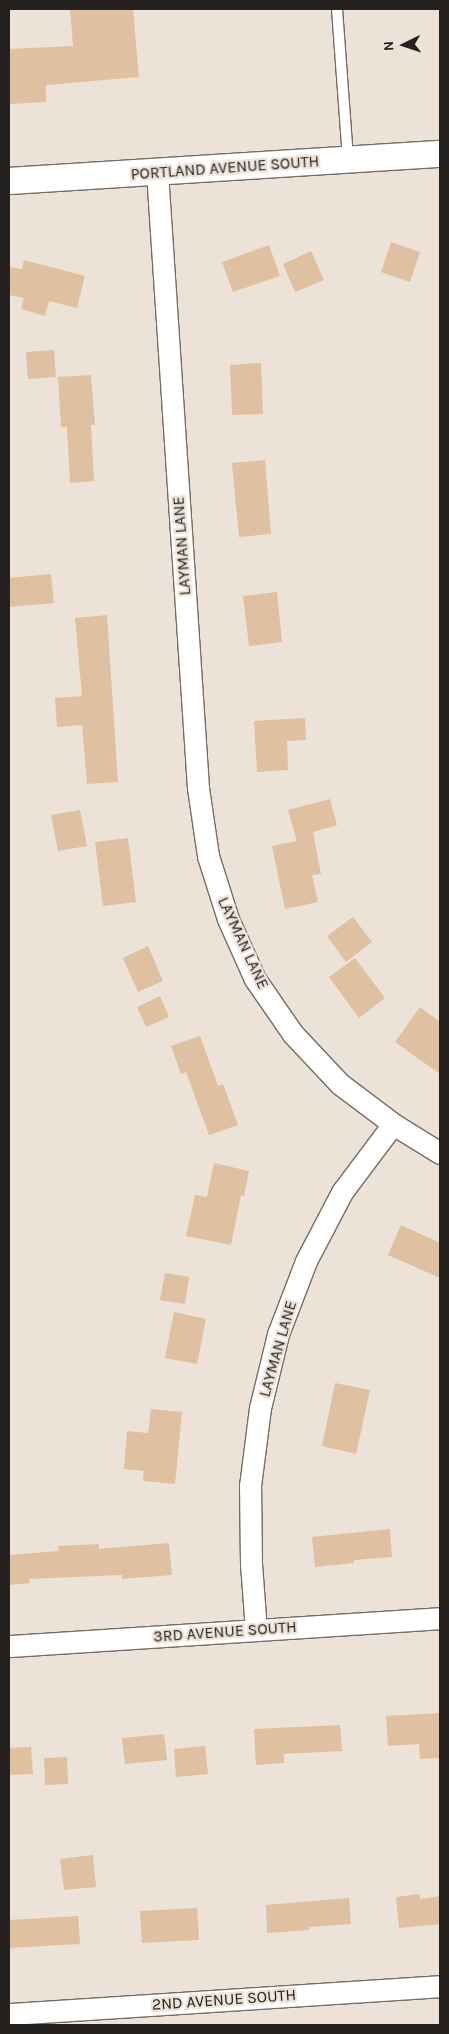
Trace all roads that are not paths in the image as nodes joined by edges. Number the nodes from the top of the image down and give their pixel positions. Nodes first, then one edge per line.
1 (337, 9) edge
2 (440, 154) edge
3 (348, 159) junction
4 (157, 172) junction
5 (9, 181) edge
6 (393, 1124) junction
7 (440, 1153) edge
8 (440, 1618) edge
9 (256, 1630) junction
10 (9, 1646) edge
11 (440, 1986) edge
12 (9, 2014) edge

1 - 3 lane
2 - 3 street, PORTLAND AVENUE SOUTH
3 - 4 street, PORTLAND AVENUE SOUTH
4 - 5 street, PORTLAND AVENUE SOUTH
4 - 6 street, LAYMAN LANE
6 - 7 street
6 - 9 street, LAYMAN LANE
8 - 9 street, 3RD AVENUE SOUTH
9 - 10 street, 3RD AVENUE SOUTH
11 - 12 street, 2ND AVENUE SOUTH

